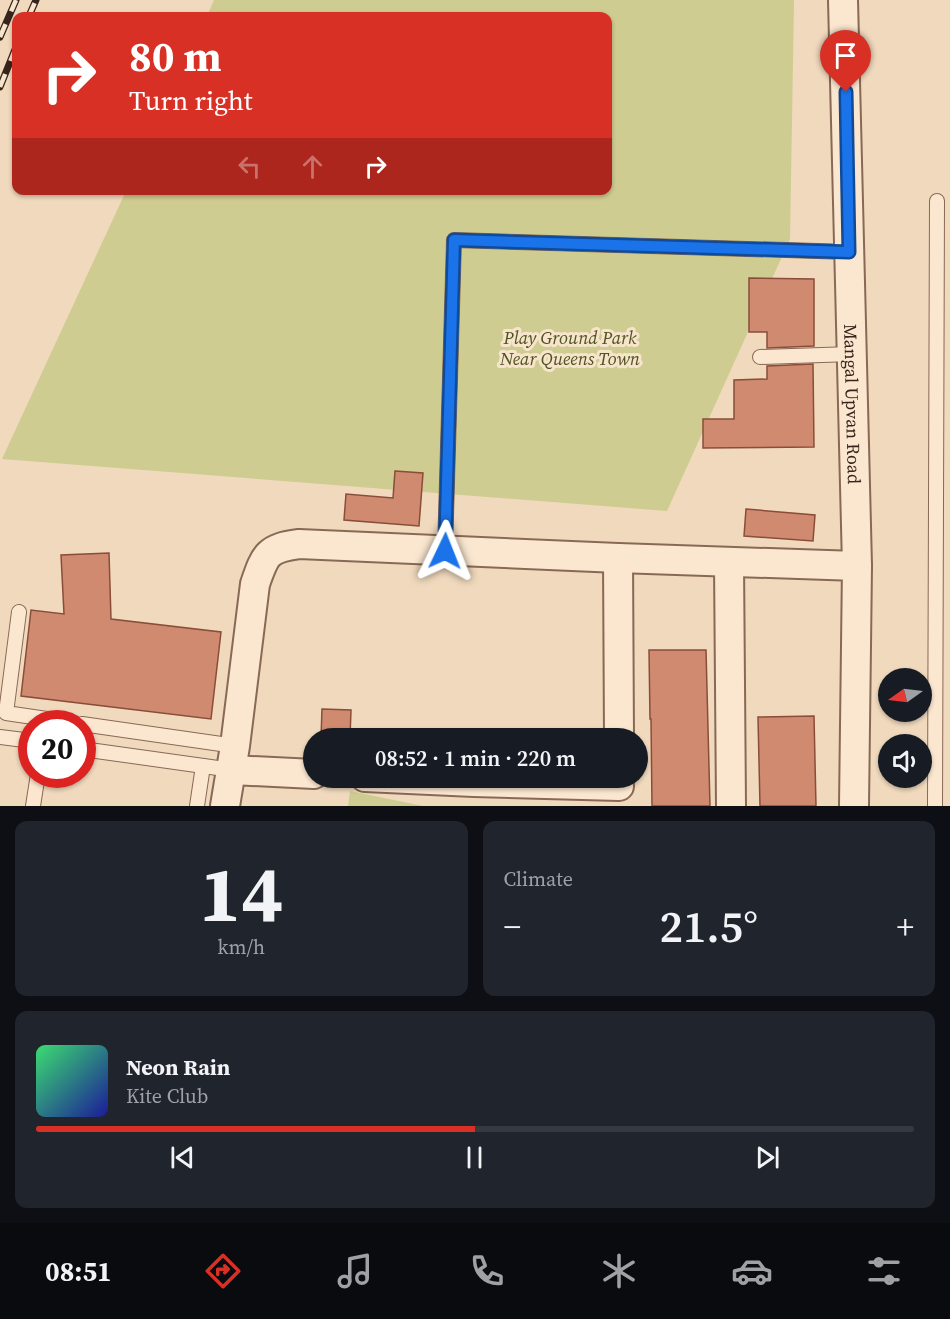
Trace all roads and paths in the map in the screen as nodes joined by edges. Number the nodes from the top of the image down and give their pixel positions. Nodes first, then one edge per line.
1 (843, 0) edge
2 (937, 201) dead end
3 (849, 252) junction
4 (852, 354) junction
5 (760, 357) dead end
6 (445, 551) junction
7 (618, 558) junction
8 (729, 562) junction
9 (857, 566) junction
10 (19, 612) dead end
11 (943, 686) edge
12 (18, 715) edge
13 (96, 727) edge
14 (619, 728) edge
15 (0, 737) edge
16 (18, 739) edge
17 (96, 751) edge
18 (233, 758) junction
19 (203, 766) junction
20 (303, 772) edge
21 (36, 788) edge
22 (583, 788) edge
23 (619, 790) edge
24 (33, 806) edge
25 (197, 806) edge
26 (225, 806) edge
27 (731, 806) edge
28 (854, 806) edge
29 (935, 806) edge

1 - 3 street, Mangal Upvan Road
2 - 11 lane
3 - 4 street, Mangal Upvan Road
3 - 6 lane
4 - 5 lane
4 - 9 street, Mangal Upvan Road
6 - 7 street
6 - 18 street
7 - 8 street
7 - 14 street
8 - 9 street
8 - 27 street
9 - 28 street, Mangal Upvan Road
10 - 12 lane
11 - 29 lane
13 - 18 lane
15 - 16 lane
17 - 19 lane
18 - 19 lane
18 - 20 street
18 - 26 street
19 - 25 lane
21 - 24 lane
22 - 23 street

